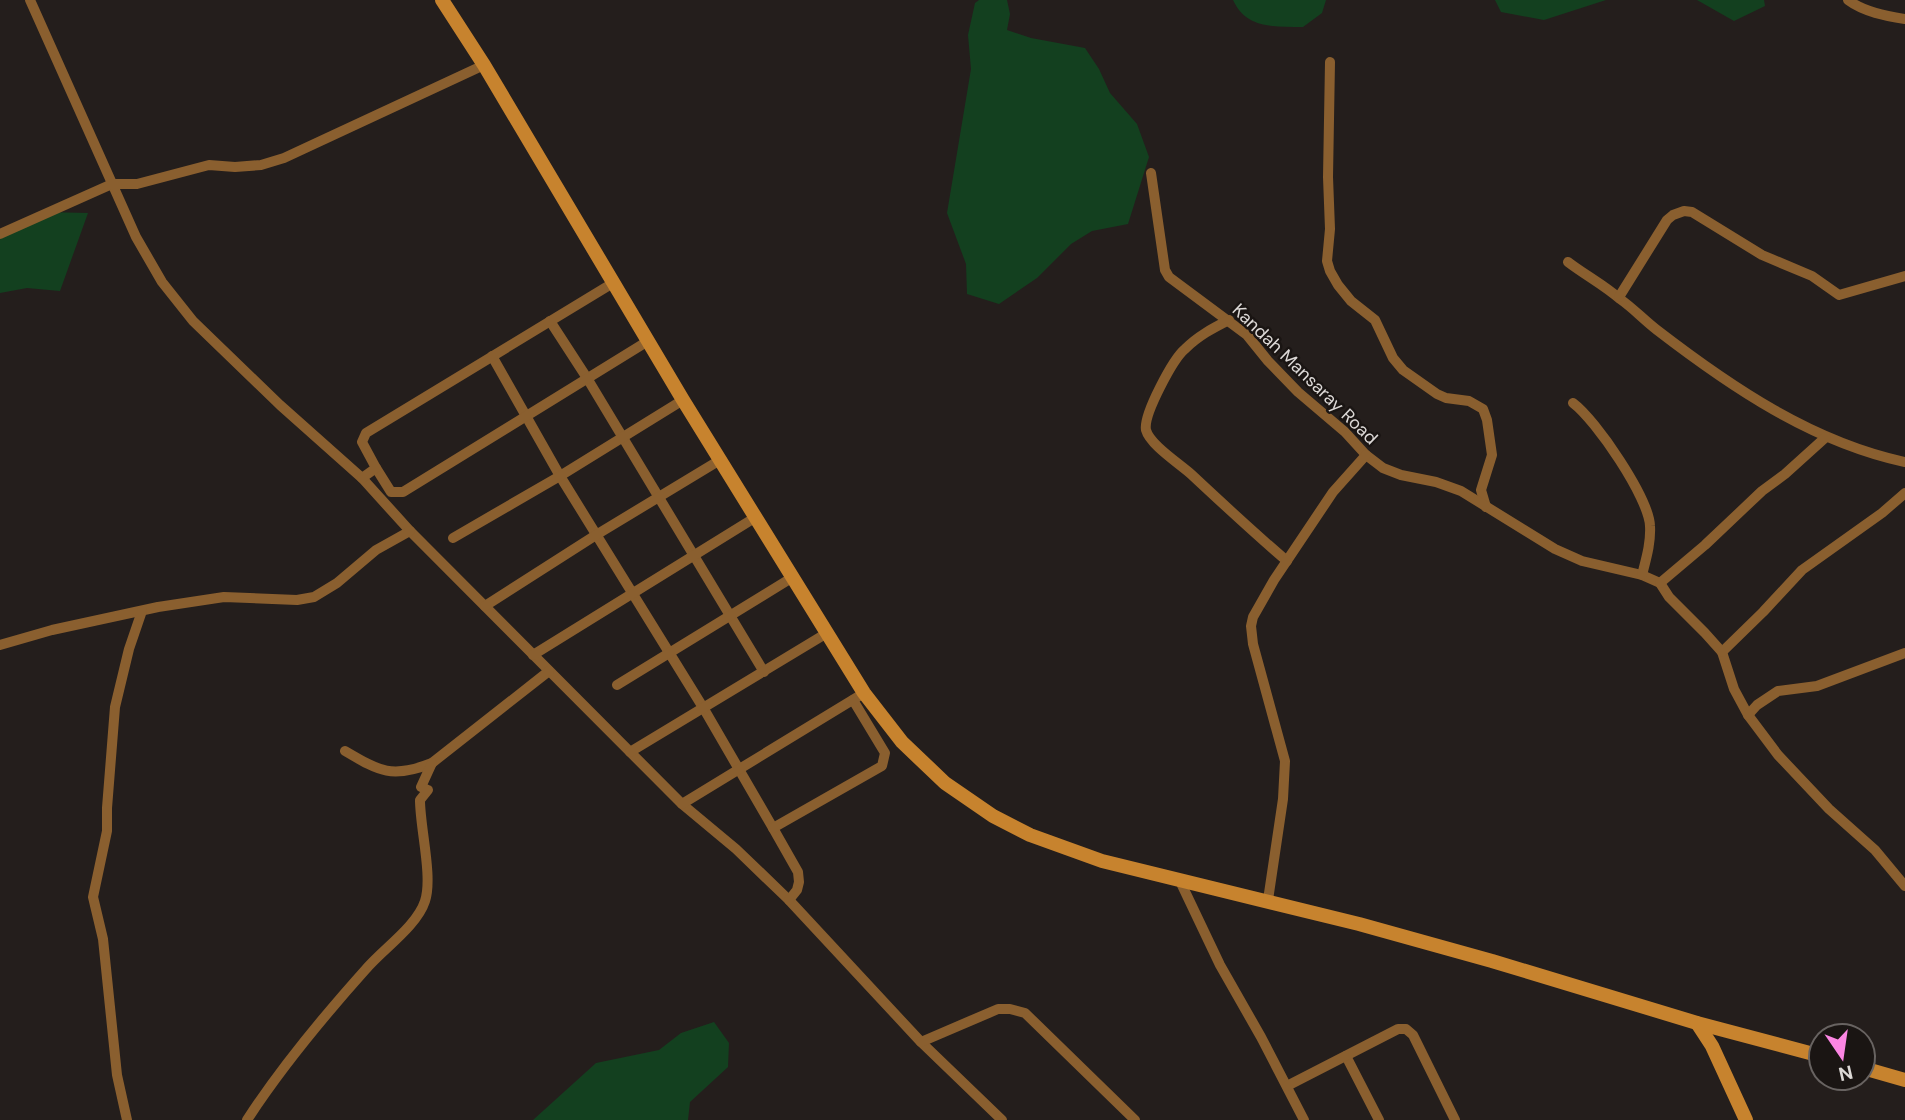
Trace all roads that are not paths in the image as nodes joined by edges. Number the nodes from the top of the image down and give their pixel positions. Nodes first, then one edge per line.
1 (30, 0) edge
2 (442, 0) edge
3 (1848, 0) edge
4 (1905, 19) edge
5 (1330, 62) dead end
6 (484, 65) junction
7 (1151, 173) dead end
8 (112, 184) junction
9 (0, 234) edge
10 (1568, 262) dead end
11 (1905, 276) edge
12 (613, 284) junction
13 (1619, 297) junction
14 (1230, 320) junction
15 (550, 321) junction
16 (648, 341) junction
17 (492, 356) junction
18 (587, 378) junction
19 (683, 400) junction
20 (1573, 403) dead end
21 (526, 416) junction
22 (622, 437) junction
23 (1826, 437) junction
24 (1366, 455) junction
25 (720, 460) junction
26 (1905, 462) edge
27 (376, 468) junction
28 (561, 476) junction
29 (362, 478) junction
30 (1905, 493) edge
31 (657, 497) junction
32 (1486, 507) junction
33 (757, 517) junction
34 (410, 531) junction
35 (596, 535) junction
36 (453, 538) dead end
37 (694, 555) junction
38 (1287, 561) junction
39 (1642, 575) junction
40 (793, 577) junction
41 (1660, 583) junction
42 (633, 593) junction
43 (485, 606) junction
44 (142, 611) junction
45 (730, 615) junction
46 (827, 633) junction
47 (0, 645) edge
48 (1722, 652) junction
49 (669, 653) junction
50 (1905, 653) edge
51 (534, 655) junction
52 (549, 671) junction
53 (764, 672) junction
54 (617, 685) dead end
55 (859, 697) junction
56 (704, 709) junction
57 (1748, 715) junction
58 (345, 751) dead end
59 (630, 752) junction
60 (432, 763) junction
61 (740, 769) junction
62 (682, 804) junction
63 (774, 828) junction
64 (1180, 881) junction
65 (1905, 886) edge
66 (789, 900) junction
67 (1268, 900) junction
68 (1697, 1023) junction
69 (921, 1042) junction
70 (1807, 1052) edge
71 (1346, 1056) junction
72 (1877, 1072) edge
73 (1905, 1080) edge
74 (1287, 1086) junction
75 (127, 1120) edge
76 (247, 1120) edge
77 (1002, 1120) edge
78 (1135, 1120) edge
79 (1304, 1120) edge
80 (1379, 1120) edge
81 (1455, 1120) edge
82 (1746, 1120) edge

1 - 8 street
2 - 6 main road
3 - 4 street
5 - 32 street
6 - 8 street
6 - 12 main road
7 - 14 street, Kandah Mansaray Road
8 - 9 street
8 - 29 street
10 - 13 street
11 - 13 street
12 - 15 street
12 - 16 main road
13 - 23 street
14 - 24 street, Kandah Mansaray Road
14 - 38 street
15 - 17 street
15 - 18 street
16 - 18 street
16 - 19 main road
17 - 21 street
17 - 27 street
18 - 21 street
18 - 22 street
19 - 22 street
19 - 25 main road
20 - 39 street
21 - 27 street
21 - 28 street
22 - 28 street
22 - 31 street
23 - 26 street
23 - 41 street
24 - 32 street, Kandah Mansaray Road
24 - 38 street
25 - 31 street
25 - 33 main road
27 - 29 street
28 - 35 street
28 - 36 street
29 - 34 street
30 - 48 street
31 - 35 street
31 - 37 street
32 - 39 street, Kandah Mansaray Road
33 - 37 street
33 - 40 main road
34 - 43 street
34 - 44 street
35 - 42 street
35 - 43 street
37 - 42 street
37 - 45 street
38 - 67 street
39 - 41 street, Kandah Mansaray Road
40 - 45 street
40 - 46 main road
41 - 48 street, Kandah Mansaray Road
42 - 49 street
42 - 51 street
43 - 51 street
44 - 47 street
44 - 75 street
45 - 49 street
45 - 53 street
46 - 53 street
46 - 55 main road
48 - 57 street, Kandah Mansaray Road
49 - 54 street
49 - 56 street
50 - 57 street
51 - 52 street
52 - 59 street
52 - 60 street
53 - 56 street
55 - 61 street
55 - 63 street
55 - 64 main road
56 - 59 street
56 - 61 street
57 - 65 street, Kandah Mansaray Road
58 - 60 street
59 - 62 street
60 - 76 street
61 - 62 street
61 - 63 street
62 - 66 street
63 - 66 street
64 - 67 main road
64 - 74 street
66 - 69 street
67 - 68 main road
68 - 70 main road
68 - 82 main road
69 - 77 street
69 - 78 street
71 - 74 street
71 - 80 street
71 - 81 street
72 - 73 main road
74 - 79 street

